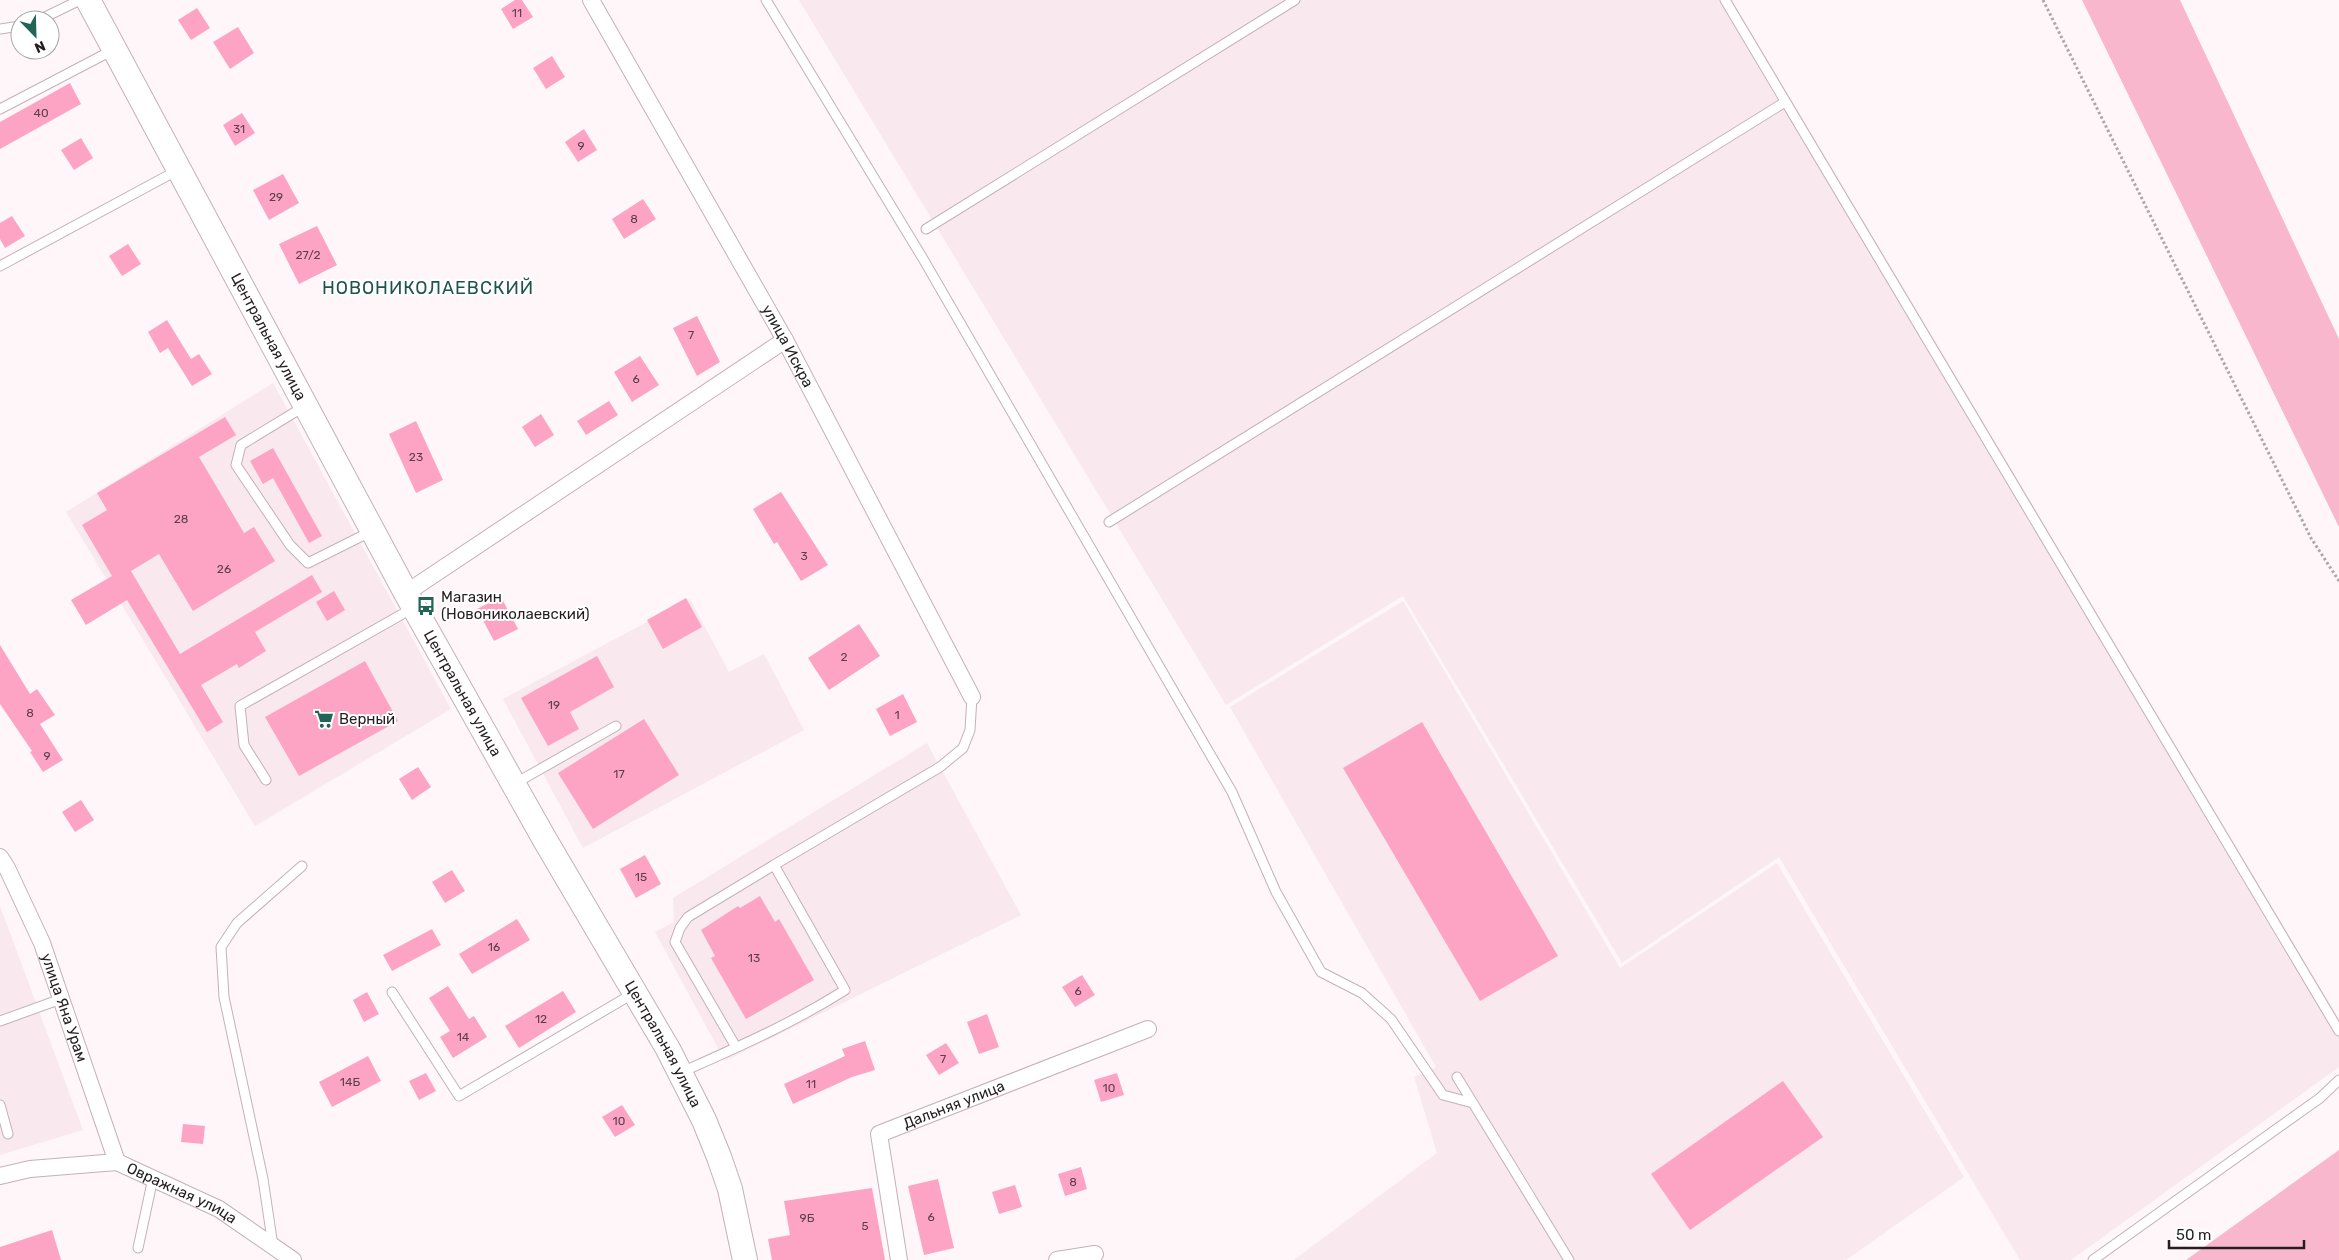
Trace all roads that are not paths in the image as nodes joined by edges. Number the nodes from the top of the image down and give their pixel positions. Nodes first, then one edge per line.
1 (80, 0) edge
2 (88, 0) edge
3 (591, 0) edge
4 (766, 0) edge
5 (1295, 0) edge
6 (1725, 0) edge
7 (60, 10) edge
8 (114, 49) junction
9 (1785, 102) junction
10 (0, 109) edge
11 (178, 170) junction
12 (926, 229) dead end
13 (0, 266) edge
14 (785, 340) junction
15 (305, 406) junction
16 (1109, 522) dead end
17 (372, 531) junction
18 (410, 600) junction
19 (972, 697) joint
20 (616, 726) dead end
21 (266, 780) dead end
22 (514, 785) junction
23 (0, 857) edge
24 (774, 865) junction
25 (302, 866) dead end
26 (392, 992) dead end
27 (634, 993) junction
28 (61, 999) junction
29 (0, 1021) edge
30 (1148, 1029) dead end
31 (2339, 1031) edge
32 (736, 1047) junction
33 (680, 1073) junction
34 (1457, 1077) dead end
35 (2339, 1080) edge
36 (1473, 1103) junction
37 (0, 1105) edge
38 (8, 1134) dead end
39 (118, 1162) junction
40 (0, 1176) edge
41 (153, 1178) junction
42 (273, 1246) junction
43 (138, 1248) dead end
44 (1095, 1254) dead end
45 (292, 1260) edge
46 (745, 1260) edge
47 (899, 1260) edge
48 (1057, 1260) edge
49 (1569, 1260) edge
50 (2093, 1260) edge

1 - 7 lane
2 - 8 main road, Центральная улица
3 - 14 street, улица Искра
4 - 36 lane
5 - 12 lane
6 - 9 lane
8 - 10 lane
8 - 11 main road, Центральная улица
9 - 16 lane
9 - 31 lane
11 - 13 lane
11 - 15 main road, Центральная улица
14 - 18 street
14 - 19 street, улица Искра
15 - 17 main road, Центральная улица
15 - 17 lane
17 - 18 main road, Центральная улица
18 - 21 lane
18 - 22 main road, Центральная улица
19 - 24 lane
20 - 22 lane
22 - 27 main road, Центральная улица
23 - 28 street, улица Яна Урам
24 - 32 lane
24 - 32 lane
25 - 42 lane
26 - 27 lane
27 - 33 main road, Центральная улица
28 - 29 lane
28 - 39 street, улица Яна Урам
30 - 47 street, Дальняя улица
32 - 33 lane
33 - 46 main road, Центральная улица
34 - 36 lane
35 - 50 lane
36 - 49 lane
37 - 38 lane
39 - 40 street, Овражная улица
39 - 41 street, Овражная улица
41 - 42 street, Овражная улица
41 - 43 lane
42 - 45 street, Овражная улица
44 - 48 street

